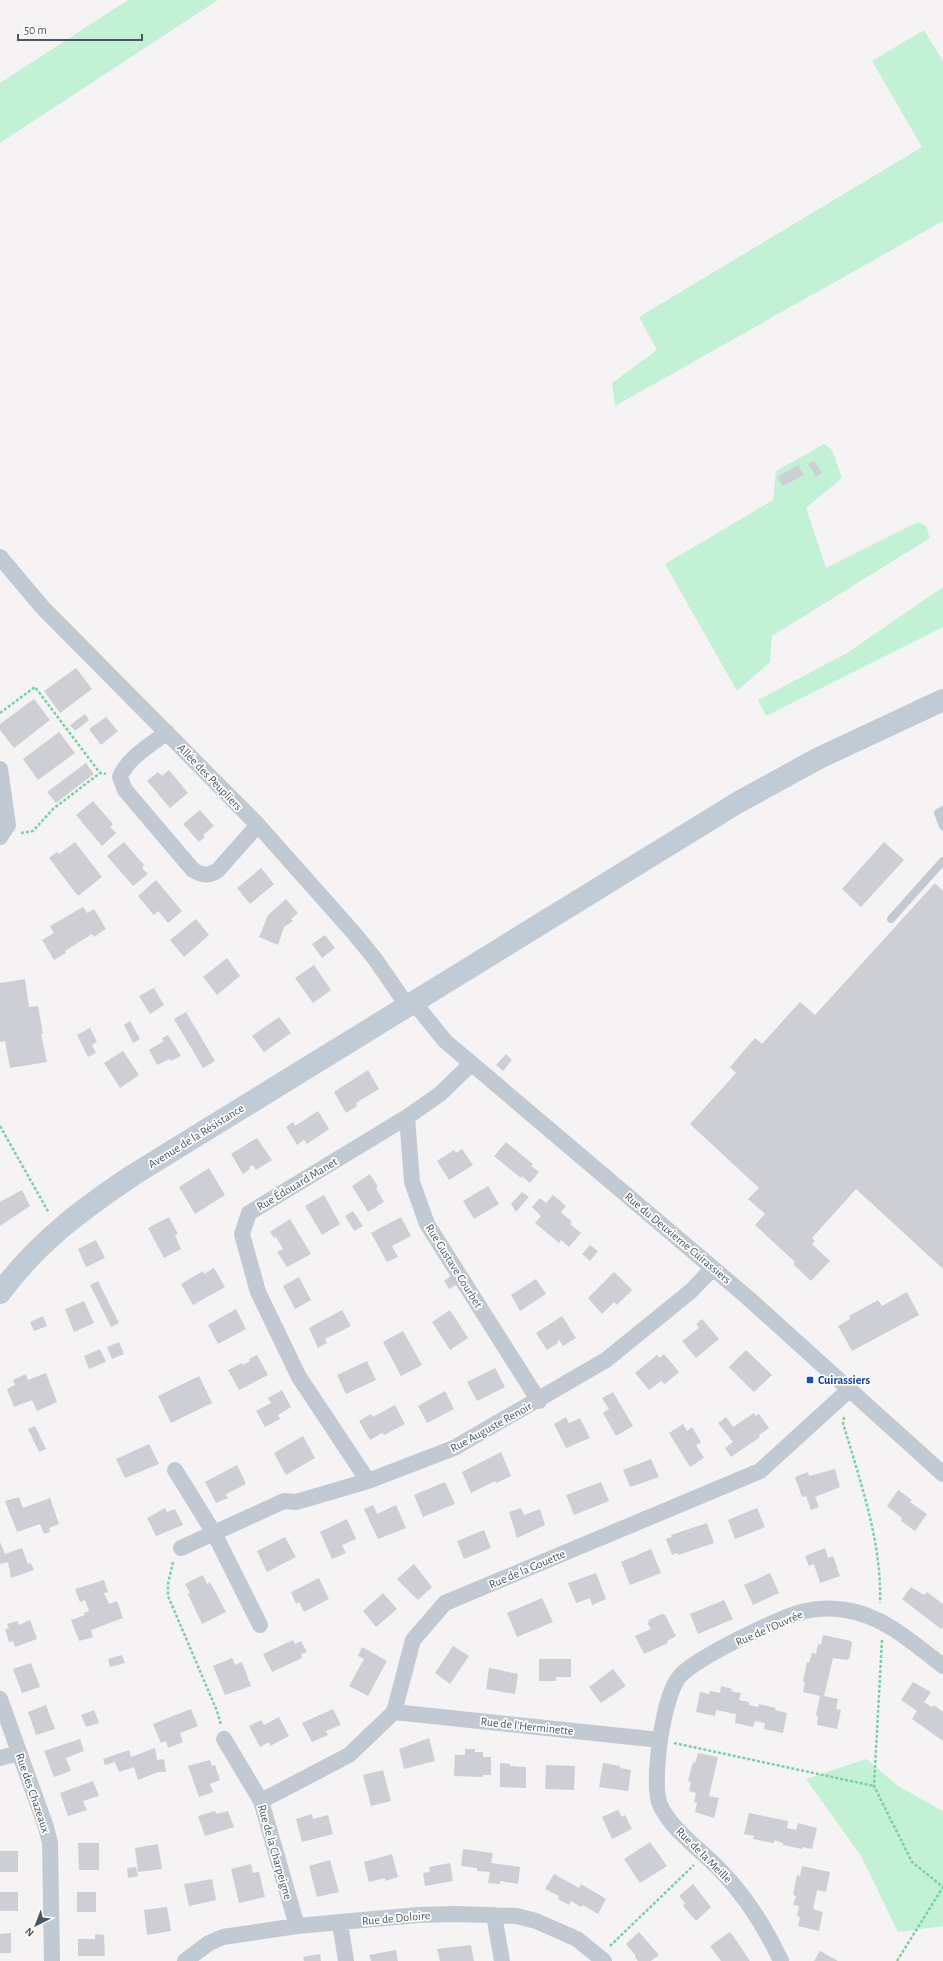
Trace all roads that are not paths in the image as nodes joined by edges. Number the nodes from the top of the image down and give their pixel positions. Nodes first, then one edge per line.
1 (0, 557) edge
2 (943, 700) edge
3 (167, 732) junction
4 (0, 769) edge
5 (943, 810) edge
6 (258, 825) junction
7 (943, 826) edge
8 (3, 833) edge
9 (943, 861) edge
10 (891, 919) dead end
11 (411, 1005) junction
12 (471, 1064) junction
13 (407, 1117) junction
14 (713, 1268) junction
15 (0, 1292) edge
16 (849, 1390) junction
17 (538, 1401) junction
18 (175, 1470) dead end
19 (943, 1474) edge
20 (368, 1480) junction
21 (214, 1533) junction
22 (181, 1548) road end
23 (260, 1625) dead end
24 (943, 1666) edge
25 (0, 1699) edge
26 (394, 1712) junction
27 (224, 1739) road end
28 (660, 1740) junction
29 (19, 1752) junction
30 (0, 1758) edge
31 (260, 1801) junction
32 (494, 1915) junction
33 (340, 1923) junction
34 (297, 1926) junction
35 (602, 1959) edge
36 (52, 1961) edge
37 (185, 1961) edge
38 (346, 1961) edge
39 (502, 1961) edge
40 (781, 1961) edge

1 - 3 street, Allée des Peupliers
2 - 11 main road, Avenue de la Résistance
3 - 6 street, Allée des Peupliers
3 - 6 street
4 - 8 street
5 - 7 lane
6 - 11 street, Allée des Peupliers
9 - 10 lane
11 - 12 street, Rue du Deuxieme Cuirassiers
11 - 15 main road, Avenue de la Résistance
12 - 13 street, Rue Édouard Manet
12 - 14 street, Rue du Deuxieme Cuirassiers
13 - 17 street, Rue Gustave Courbet
13 - 20 street, Rue Édouard Manet
14 - 16 street, Rue du Deuxieme Cuirassiers
14 - 17 street, Rue Auguste Renoir
16 - 19 street, Rue du Deuxieme Cuirassiers
16 - 26 street, Rue de la Gouette
17 - 20 street, Rue Auguste Renoir
18 - 21 street
20 - 21 street, Rue Auguste Renoir
21 - 22 street, Rue Auguste Renoir
21 - 23 street
24 - 28 street, Rue de l'Ouvrée
25 - 29 street, Rue des Chazeaux
26 - 28 street, Rue de l'Herminette
26 - 31 street
27 - 31 street, Rue de la Charpeigne
28 - 40 street, Rue de la Meille
29 - 30 street
29 - 36 street, Rue des Chazeaux
31 - 34 street, Rue de la Charpeigne
32 - 33 street, Rue de Doloire
32 - 35 street, Rue de Doloire
32 - 39 street
33 - 34 street, Rue de Doloire
33 - 38 street
34 - 37 street, Rue de Doloire

